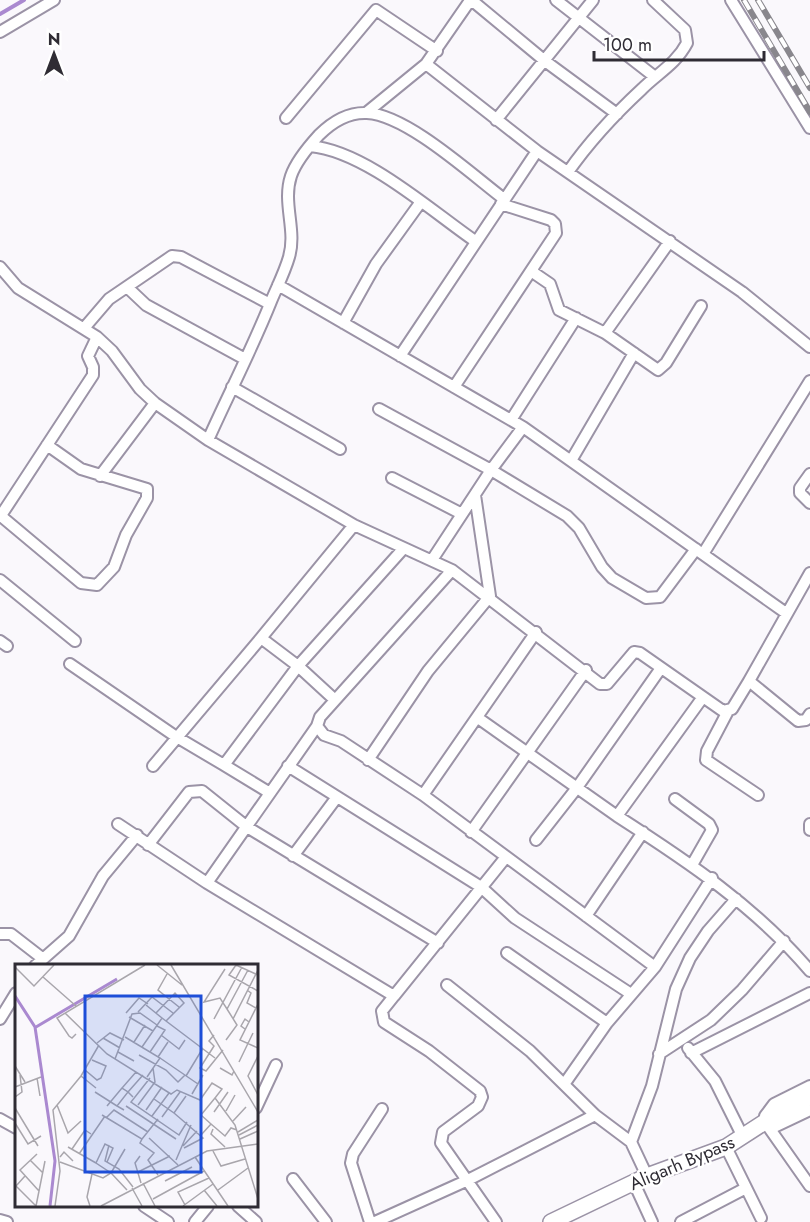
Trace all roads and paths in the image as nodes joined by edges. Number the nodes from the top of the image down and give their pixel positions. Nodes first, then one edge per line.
1 (54, 0) edge
2 (556, 0) edge
3 (593, 0) edge
4 (653, 0) edge
5 (731, 0) edge
6 (579, 18) junction
7 (0, 32) edge
8 (437, 51) junction
9 (544, 61) junction
10 (426, 64) junction
11 (655, 76) junction
12 (366, 112) junction
13 (617, 114) junction
14 (286, 118) dead end
15 (496, 120) junction
16 (810, 128) edge
17 (310, 146) junction
18 (537, 151) junction
19 (568, 172) junction
20 (502, 201) junction
21 (420, 203) junction
22 (670, 241) junction
23 (475, 242) junction
24 (0, 267) edge
25 (531, 271) junction
26 (278, 285) junction
27 (128, 288) junction
28 (270, 304) junction
29 (701, 306) dead end
30 (576, 318) junction
31 (343, 323) junction
32 (85, 327) junction
33 (605, 333) junction
34 (97, 337) junction
35 (810, 347) edge
36 (633, 353) junction
37 (400, 356) junction
38 (245, 359) junction
39 (810, 381) edge
40 (232, 387) junction
41 (454, 387) junction
42 (155, 403) junction
43 (379, 409) dead end
44 (511, 420) junction
45 (523, 427) junction
46 (208, 440) junction
47 (47, 445) junction
48 (340, 449) dead end
49 (572, 459) junction
50 (491, 470) junction
51 (810, 474) edge
52 (100, 476) junction
53 (392, 478) dead end
54 (475, 495) junction
55 (810, 503) edge
56 (462, 514) junction
57 (0, 516) edge
58 (354, 525) junction
59 (403, 549) junction
60 (699, 552) junction
61 (432, 560) junction
62 (452, 570) junction
63 (810, 573) edge
64 (0, 580) edge
65 (490, 596) junction
66 (786, 613) junction
67 (536, 632) junction
68 (261, 638) junction
69 (75, 641) dead end
70 (70, 664) dead end
71 (298, 666) junction
72 (661, 668) junction
73 (586, 670) junction
74 (749, 681) junction
75 (703, 697) junction
76 (335, 700) junction
77 (728, 711) junction
78 (810, 714) edge
79 (478, 718) junction
80 (317, 726) junction
81 (175, 736) junction
82 (527, 753) junction
83 (368, 760) junction
84 (224, 765) junction
85 (153, 766) dead end
86 (288, 766) junction
87 (576, 789) junction
88 (270, 793) junction
89 (423, 795) junction
90 (758, 795) dead end
91 (337, 796) junction
92 (675, 799) dead end
93 (617, 816) junction
94 (118, 824) dead end
95 (810, 824) edge
96 (247, 827) junction
97 (810, 830) edge
98 (471, 832) junction
99 (642, 832) junction
100 (137, 835) junction
101 (536, 840) dead end
102 (148, 845) junction
103 (292, 856) junction
104 (506, 857) junction
105 (692, 865) junction
106 (712, 878) junction
107 (207, 883) junction
108 (481, 887) junction
109 (736, 899) junction
110 (586, 915) junction
111 (0, 934) edge
112 (784, 941) junction
113 (438, 942) junction
114 (507, 953) dead end
115 (39, 962) edge
116 (655, 967) junction
117 (810, 969) edge
118 (447, 985) dead end
119 (810, 993) edge
120 (631, 994) junction
121 (15, 995) edge
122 (394, 996) junction
123 (0, 1018) edge
124 (607, 1023) junction
125 (682, 1040) junction
126 (691, 1053) junction
127 (659, 1054) junction
128 (276, 1065) dead end
129 (565, 1083) junction
130 (810, 1086) edge
131 (810, 1097) edge
132 (258, 1104) edge
133 (382, 1109) dead end
134 (810, 1110) edge
135 (594, 1115) junction
136 (0, 1119) edge
137 (771, 1122) junction
138 (15, 1127) edge
139 (743, 1137) junction
140 (631, 1142) junction
141 (726, 1147) junction
142 (293, 1179) dead end
143 (468, 1180) junction
144 (640, 1180) junction
145 (810, 1186) edge
146 (746, 1188) junction
147 (146, 1207) edge
148 (207, 1207) edge
149 (239, 1207) edge
150 (761, 1218) dead end
151 (0, 1220) edge
152 (7, 1222) edge
153 (168, 1222) edge
154 (195, 1222) edge
155 (256, 1222) edge
156 (326, 1222) edge
157 (373, 1222) edge
158 (496, 1222) edge
159 (550, 1222) edge
160 (652, 1222) edge
161 (681, 1222) edge

1 - 7 street
2 - 6 street
3 - 6 street
4 - 11 street
5 - 16 street
6 - 9 street
6 - 11 street
8 - 9 street
8 - 10 street
8 - 14 street
9 - 13 street
9 - 15 street
10 - 12 street
10 - 15 street
11 - 13 street
12 - 17 street
12 - 20 street
13 - 19 street
15 - 18 street
17 - 21 street
17 - 26 street
18 - 19 street
18 - 20 street
19 - 22 street
20 - 23 street
20 - 25 street
21 - 23 street
21 - 31 street
22 - 33 street
22 - 35 street
23 - 37 street
24 - 32 street
25 - 30 street
25 - 41 street
26 - 28 street
26 - 31 street
27 - 28 street
27 - 32 street
27 - 38 street
28 - 38 street
29 - 36 street
30 - 33 street
30 - 44 street
31 - 37 street
32 - 34 street
33 - 36 street
34 - 42 street
34 - 47 street
36 - 49 street
37 - 41 street
38 - 40 street
39 - 60 street
40 - 46 street
40 - 48 street
41 - 44 street
42 - 46 street
42 - 52 street
43 - 50 street
44 - 45 street
45 - 49 street
45 - 50 street
46 - 58 street
47 - 52 street
47 - 57 street
49 - 60 street
50 - 54 street
50 - 60 street
51 - 55 street
52 - 57 street
53 - 56 street
54 - 56 street
54 - 65 street
56 - 61 street
58 - 59 street
58 - 68 street
59 - 61 street
59 - 71 street
60 - 66 street
61 - 62 street
62 - 65 street
62 - 76 street
63 - 66 street
64 - 69 street
65 - 67 street
65 - 83 street
66 - 74 street
67 - 73 street
67 - 79 street
68 - 71 street
68 - 81 street
70 - 81 street
71 - 76 street
71 - 84 street
72 - 73 street
72 - 75 street
72 - 87 street
73 - 82 street
74 - 77 street
74 - 78 street
75 - 77 street
75 - 93 street
76 - 80 street
77 - 90 street
79 - 82 street
79 - 89 street
80 - 83 street
80 - 86 street
81 - 84 street
81 - 85 street
82 - 87 street
82 - 98 street
83 - 89 street
84 - 88 street
86 - 88 street
86 - 91 street
87 - 93 street
87 - 101 street
88 - 96 street
89 - 98 street
91 - 103 street
91 - 108 street
92 - 105 street
93 - 99 street
94 - 100 street
95 - 97 street
96 - 102 street
96 - 103 street
96 - 107 street
98 - 104 street
99 - 105 street
99 - 110 street
100 - 102 street
100 - 115 street
102 - 107 street
103 - 113 street
104 - 108 street
104 - 110 street
105 - 106 street
106 - 109 street
106 - 116 street
107 - 122 street
108 - 113 street
108 - 120 street
109 - 112 street
109 - 127 street
110 - 116 street
111 - 115 street
112 - 117 street
112 - 125 street
113 - 122 street
114 - 124 street
116 - 120 street
118 - 129 street
119 - 126 street
120 - 124 street
121 - 123 street
122 - 143 street
124 - 129 street
125 - 126 street
125 - 127 street
126 - 139 street
127 - 140 street
128 - 132 street
129 - 135 street
130 - 137 street
131 - 137 main road, Aligarh Bypass
133 - 157 street
134 - 137 street
135 - 140 street
135 - 143 street
136 - 138 street
137 - 139 main road, Aligarh Bypass
137 - 145 street
139 - 141 main road, Aligarh Bypass
140 - 144 street
141 - 144 main road, Aligarh Bypass
141 - 146 street
142 - 156 street
143 - 157 street
143 - 158 street
144 - 159 main road, Aligarh Bypass
144 - 160 street
146 - 150 street
146 - 161 street
147 - 153 street
148 - 154 street
149 - 155 street
151 - 152 street

